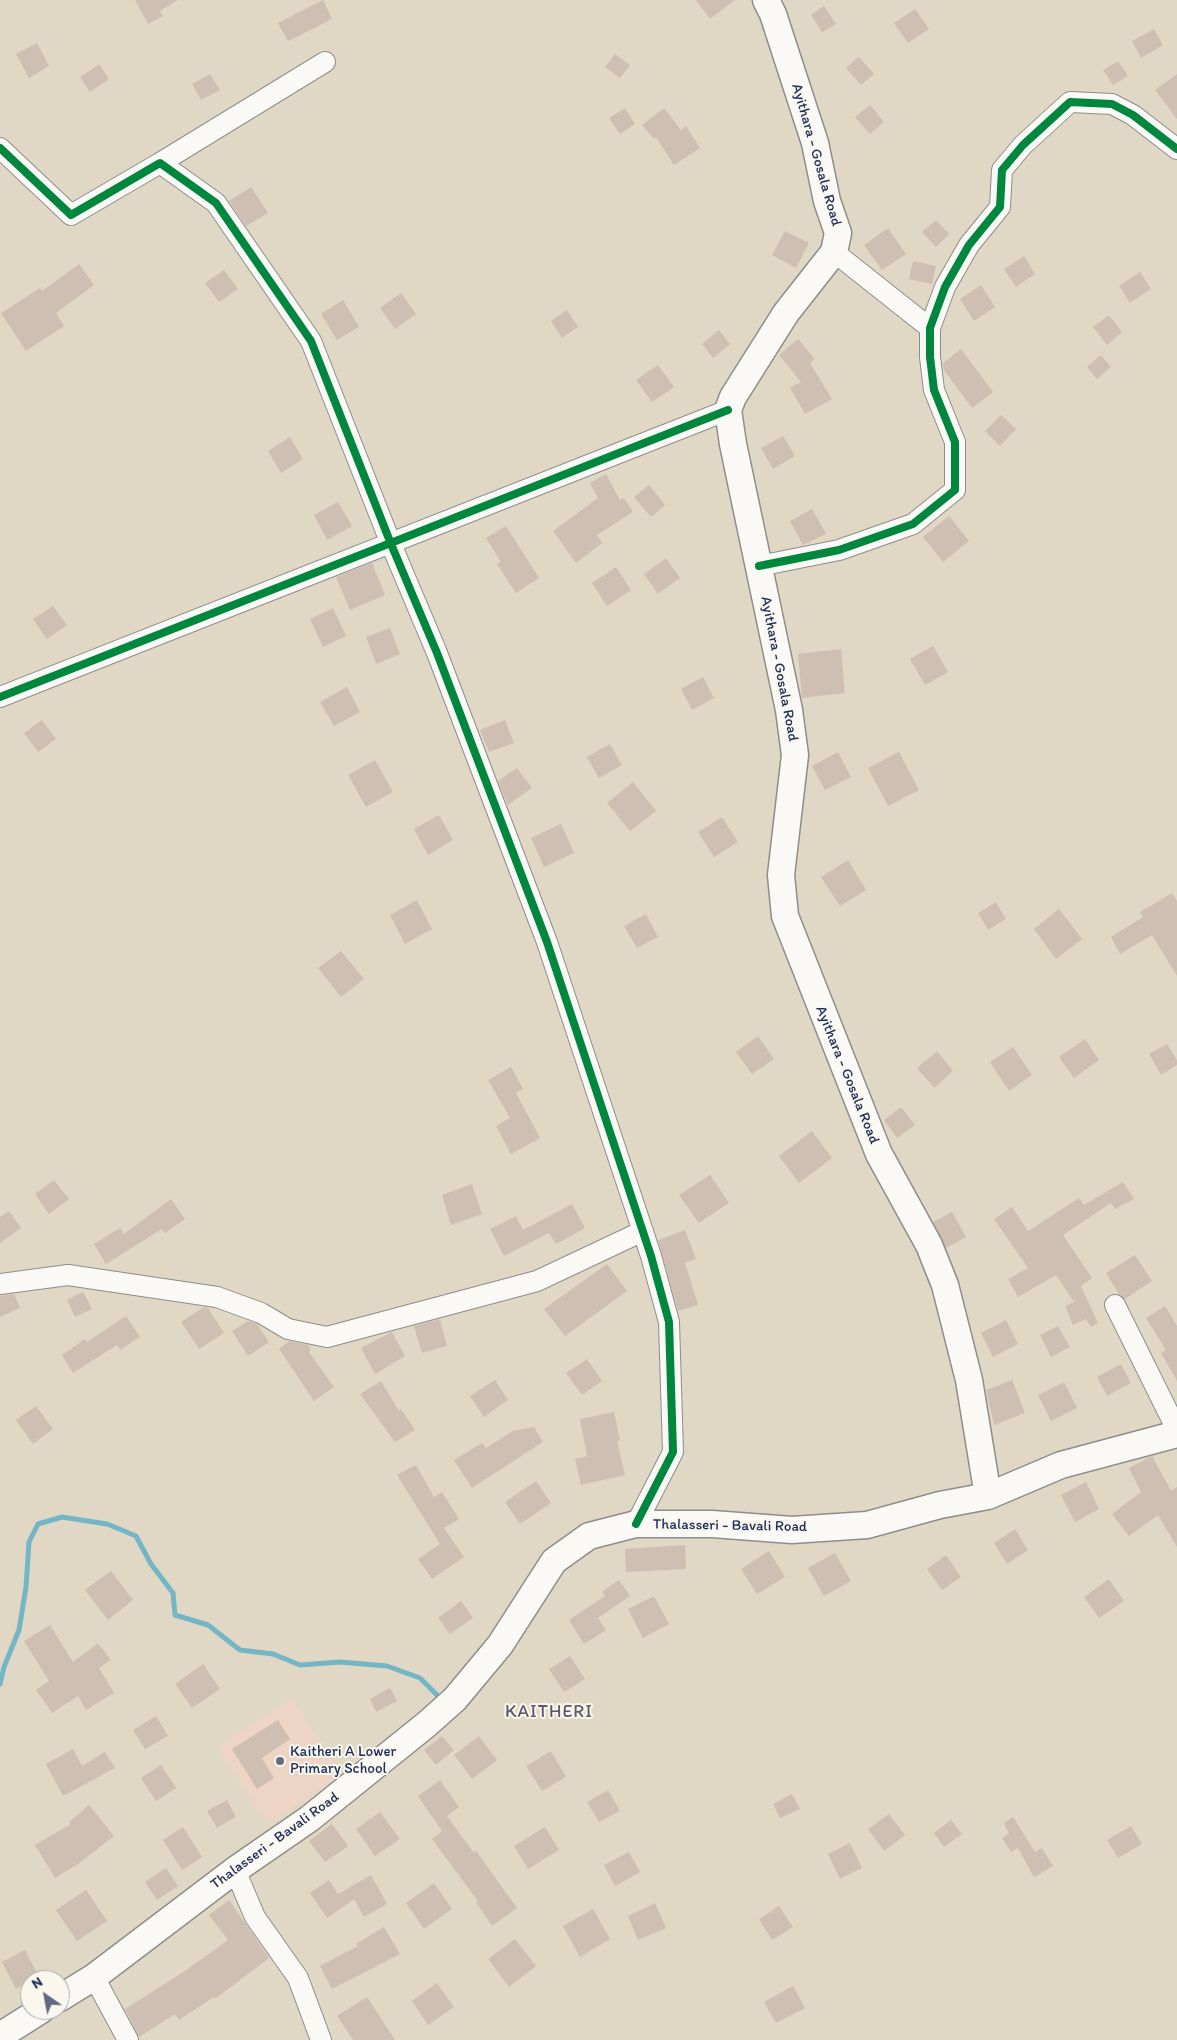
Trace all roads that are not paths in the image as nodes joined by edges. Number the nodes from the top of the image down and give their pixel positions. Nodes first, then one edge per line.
1 (766, 0) edge
2 (325, 62) dead end
3 (0, 148) edge
4 (1177, 149) edge
5 (160, 163) junction
6 (834, 252) junction
7 (930, 328) junction
8 (728, 410) junction
9 (391, 544) junction
10 (760, 566) junction
11 (0, 697) edge
12 (643, 1231) junction
13 (0, 1284) edge
14 (1114, 1305) dead end
15 (1177, 1432) edge
16 (988, 1496) junction
17 (636, 1524) junction
18 (234, 1870) junction
19 (94, 1977) junction
20 (70, 1992) edge
21 (25, 2020) edge
22 (0, 2036) edge
23 (128, 2040) edge
24 (321, 2040) edge

1 - 6 main road, Ayithara - Gosala Road
2 - 5 street
3 - 5 street
4 - 7 street
5 - 9 street
6 - 7 street
6 - 8 main road
7 - 10 street
8 - 9 street
8 - 10 main road, Ayithara - Gosala Road
9 - 11 street
9 - 12 street
10 - 16 main road, Ayithara - Gosala Road
12 - 13 street
12 - 17 street
14 - 15 street
15 - 16 main road, Thalasseri - Bavali Road
16 - 17 main road, Thalasseri - Bavali Road
17 - 18 main road, Thalasseri - Bavali Road
18 - 19 main road, Thalasseri - Bavali Road
18 - 24 street
19 - 20 main road, Thalasseri - Bavali Road
19 - 23 street
21 - 22 main road

